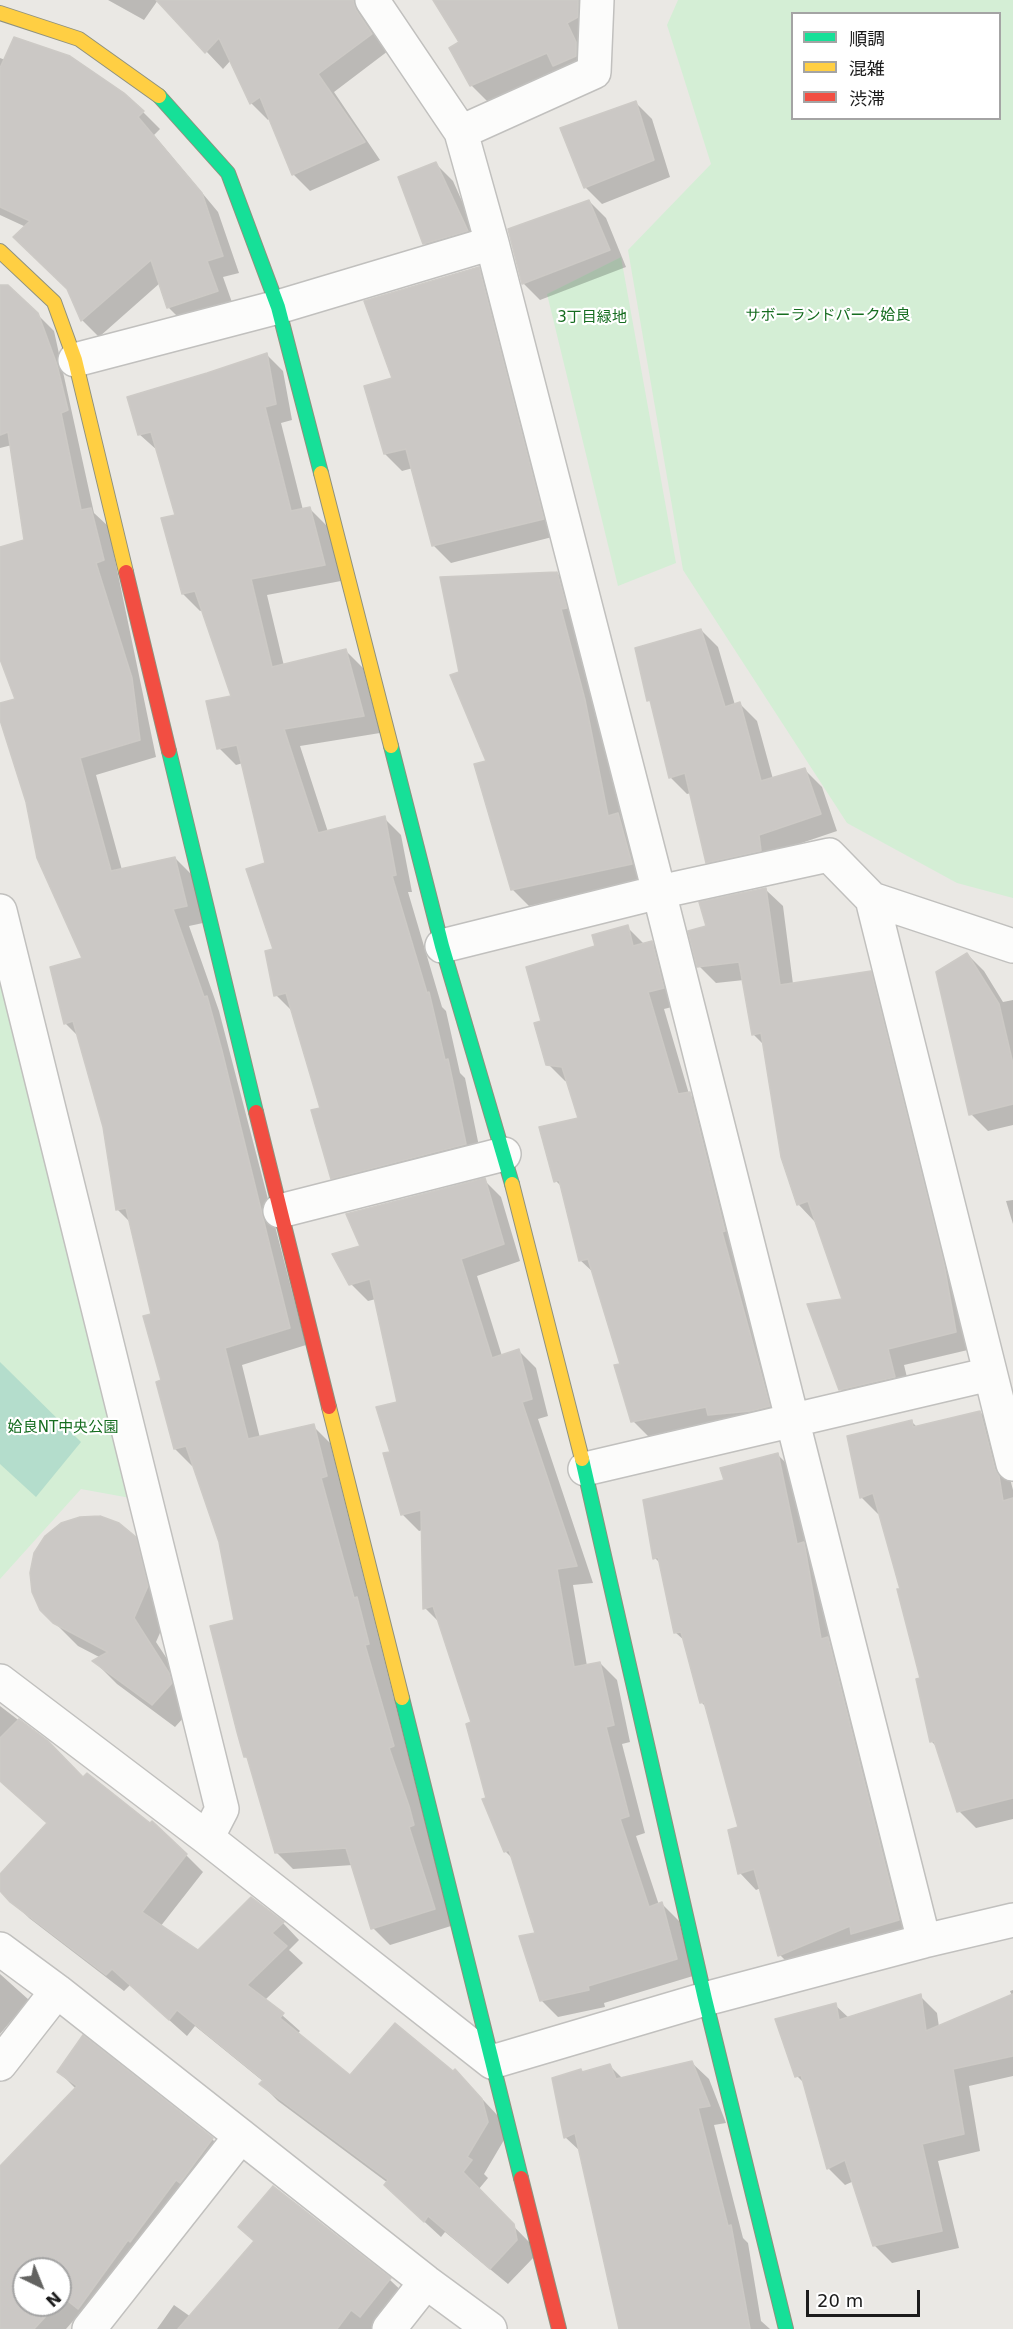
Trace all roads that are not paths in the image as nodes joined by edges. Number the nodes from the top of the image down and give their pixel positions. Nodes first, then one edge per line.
1 (372, 0) edge
2 (597, 0) edge
3 (0, 13) edge
4 (461, 132) junction
5 (492, 243) junction
6 (0, 251) edge
7 (278, 307) junction
8 (75, 360) junction
9 (659, 892) junction
10 (872, 899) junction
11 (0, 911) edge
12 (442, 946) junction
13 (1013, 946) edge
14 (504, 1154) junction
15 (280, 1211) junction
16 (990, 1374) junction
17 (793, 1419) junction
18 (1013, 1464) edge
19 (585, 1469) junction
20 (2, 1686) edge
21 (207, 1838) junction
22 (1013, 1920) edge
23 (924, 1941) junction
24 (0, 1949) edge
25 (57, 1991) junction
26 (705, 1999) junction
27 (492, 2062) junction
28 (0, 2064) edge
29 (241, 2136) junction
30 (426, 2282) junction
31 (89, 2329) edge
32 (389, 2329) edge
33 (490, 2329) edge
34 (559, 2329) edge
35 (786, 2329) edge

1 - 4 street
2 - 4 street
3 - 7 street
4 - 5 street
5 - 7 street
5 - 9 street
6 - 8 street
7 - 8 street
7 - 12 street
8 - 15 street
9 - 10 street
9 - 12 street
9 - 17 street
10 - 13 street
10 - 16 street
11 - 21 street
12 - 14 street
14 - 15 street
14 - 19 street
15 - 27 street
16 - 17 street
16 - 18 street
17 - 19 street
17 - 23 street
19 - 26 street
20 - 21 street
21 - 27 street
22 - 23 street
23 - 26 street
24 - 25 street
25 - 28 street
25 - 29 street
26 - 27 street
26 - 35 street
27 - 34 street
29 - 30 street
29 - 31 street
30 - 32 street
30 - 33 street

